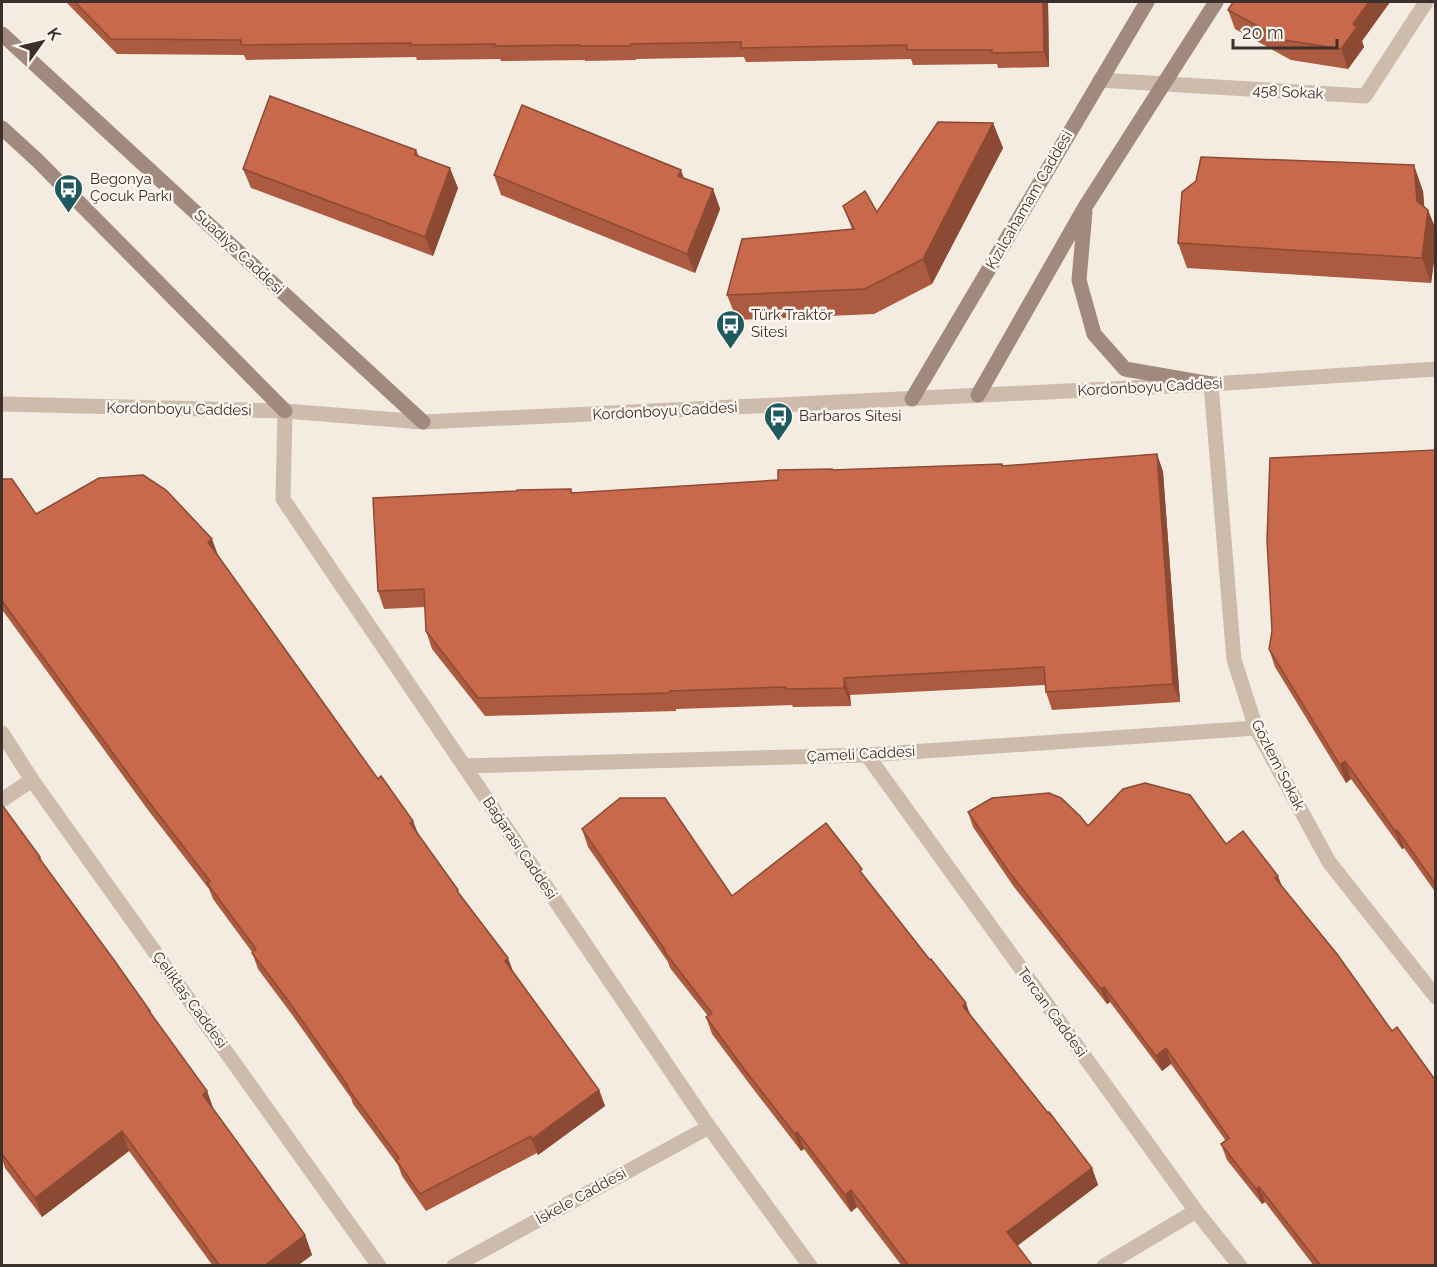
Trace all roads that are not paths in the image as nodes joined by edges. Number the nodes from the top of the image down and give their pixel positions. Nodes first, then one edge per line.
1 (1147, 2) edge
2 (1216, 2) edge
3 (1426, 2) edge
4 (2, 34) edge
5 (1100, 80) junction
6 (1163, 85) junction
7 (2, 128) edge
8 (1085, 207) junction
9 (1436, 369) edge
10 (1211, 384) junction
11 (978, 395) junction
12 (912, 399) junction
13 (2, 405) edge
14 (285, 411) junction
15 (423, 422) junction
16 (1256, 728) junction
17 (2, 733) edge
18 (867, 755) junction
19 (464, 766) junction
20 (32, 780) junction
21 (2, 800) edge
22 (1436, 997) edge
23 (708, 1127) junction
24 (1196, 1211) junction
25 (379, 1266) edge
26 (454, 1266) edge
27 (810, 1266) edge
28 (1104, 1266) edge
29 (1240, 1266) edge

1 - 5 main road, Kızılcahamam Caddesi
2 - 6 main road
3 - 6 street, 458 Sokak
4 - 15 main road, Suadiye Caddesi
5 - 6 street, 458 Sokak
5 - 12 main road, Kızılcahamam Caddesi
6 - 8 main road
7 - 14 main road
8 - 10 main road
8 - 11 main road
9 - 10 street, Kordonboyu Caddesi
10 - 11 street, Kordonboyu Caddesi
10 - 16 street, Gözlem Sokak
11 - 12 street, Kordonboyu Caddesi
12 - 15 street, Kordonboyu Caddesi
13 - 14 street, Kordonboyu Caddesi
14 - 15 street, Kordonboyu Caddesi
14 - 19 street, Bağarası Caddesi
16 - 18 street, Çameli Caddesi
16 - 22 street, Gözlem Sokak
17 - 20 street, Çeliktaş Caddesi
18 - 19 street, Çameli Caddesi
18 - 24 street, Tercan Caddesi
19 - 23 street, Bağarası Caddesi
20 - 21 street
20 - 25 street, Çeliktaş Caddesi
23 - 26 street, İskele Caddesi
23 - 27 street, Bağarası Caddesi
24 - 28 street
24 - 29 street, Tercan Caddesi

